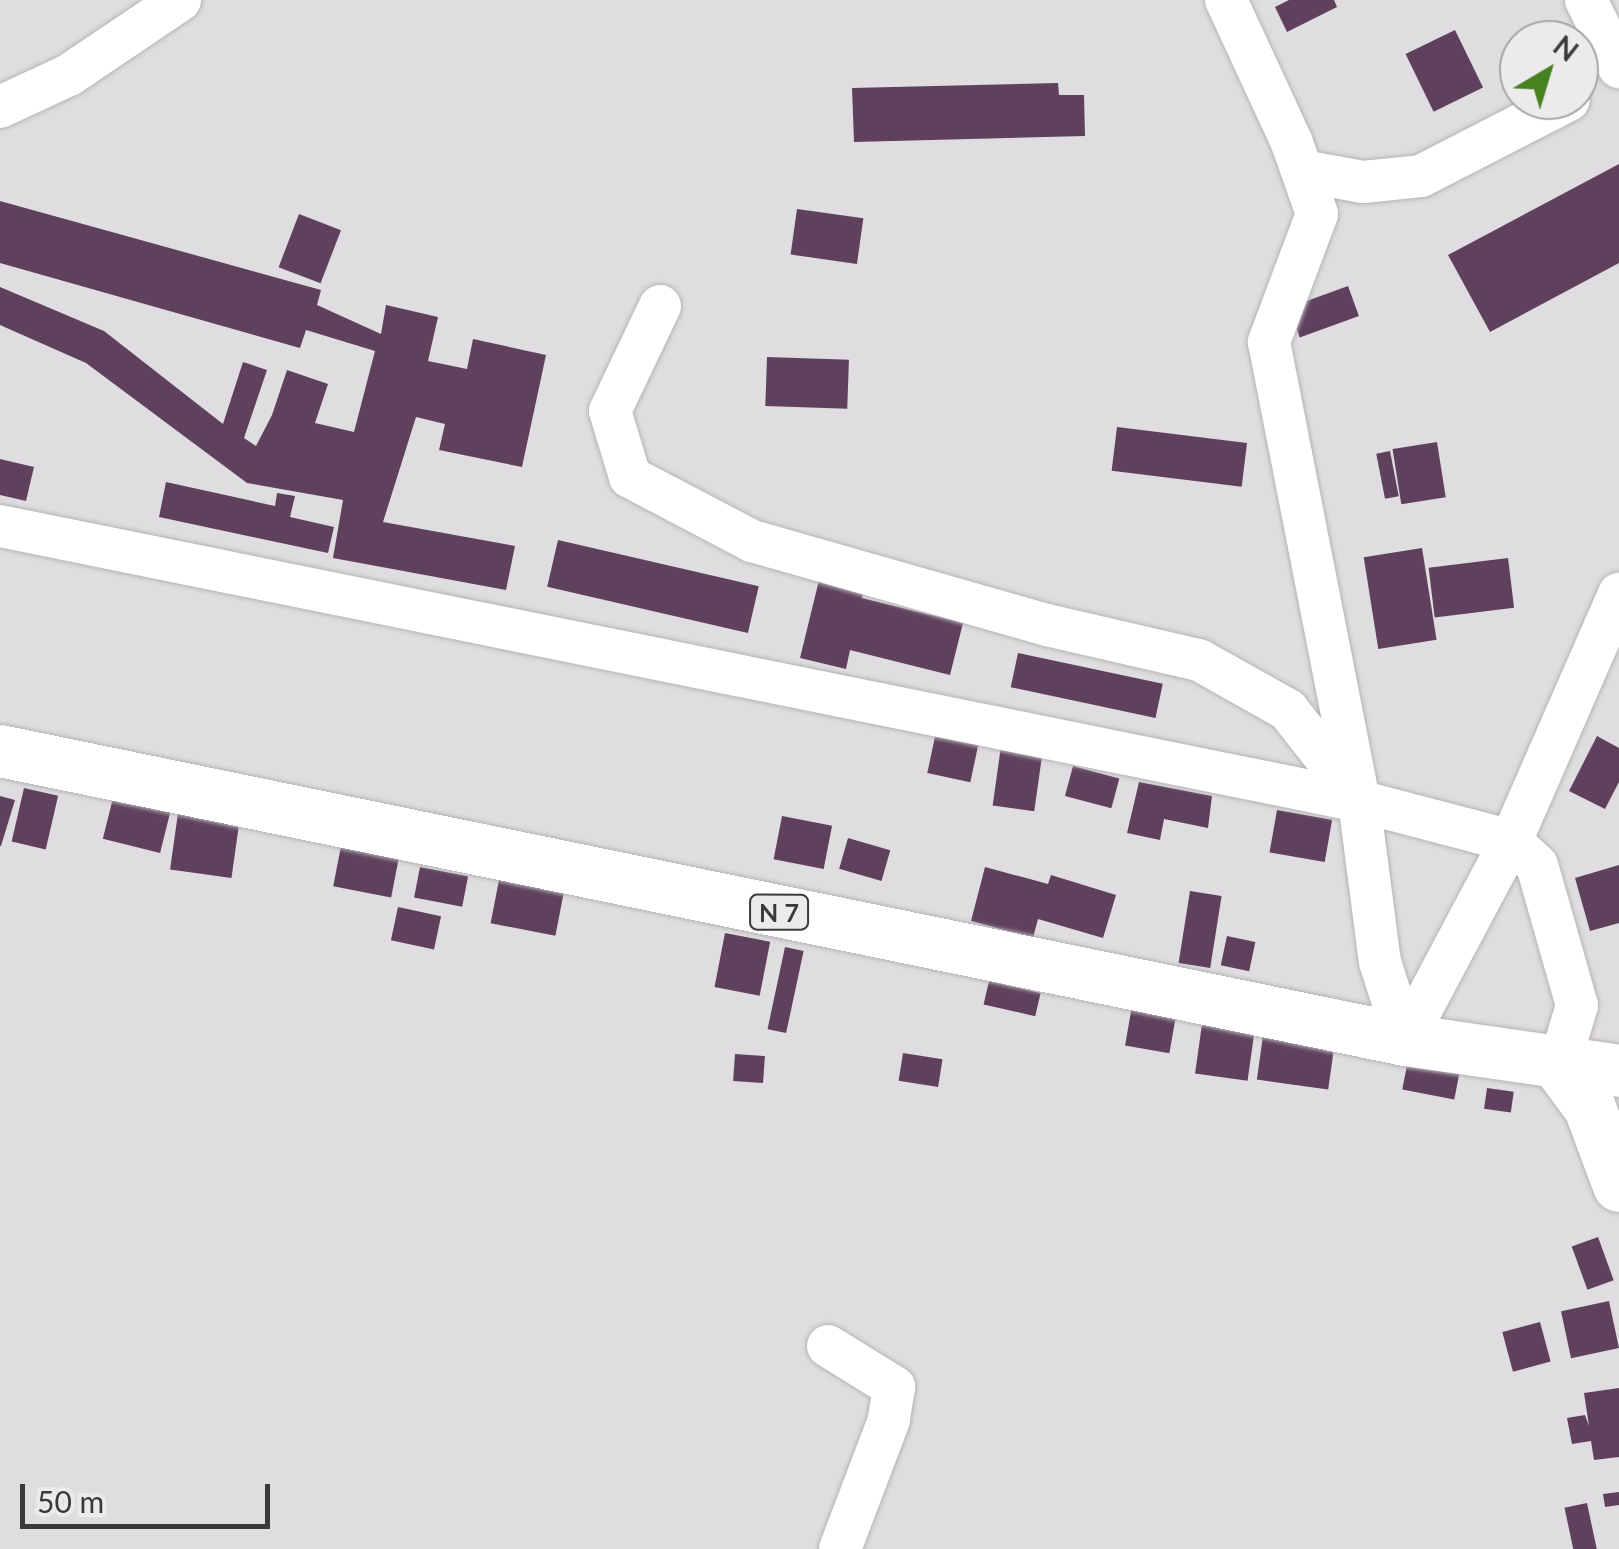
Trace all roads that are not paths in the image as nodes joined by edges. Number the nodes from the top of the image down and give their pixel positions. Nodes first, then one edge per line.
1 (180, 0) edge
2 (1226, 0) edge
3 (1586, 0) edge
4 (1619, 71) edge
5 (0, 107) edge
6 (1530, 120) edge
7 (1302, 171) junction
8 (660, 306) dead end
9 (0, 526) edge
10 (1619, 594) edge
11 (0, 752) edge
12 (1359, 801) junction
13 (1511, 842) junction
14 (1405, 1040) junction
15 (1559, 1066) junction
16 (1619, 1071) edge
17 (1619, 1186) edge
18 (828, 1346) dead end
19 (840, 1549) edge

1 - 5 street
2 - 7 street
3 - 4 street
6 - 7 street
7 - 12 street
8 - 12 street
9 - 12 street
10 - 13 street
11 - 14 main road, N 7
12 - 13 street
12 - 14 street
13 - 14 street
13 - 15 street
14 - 15 main road, N 7
15 - 16 main road, N 7
15 - 17 main road
18 - 19 street

